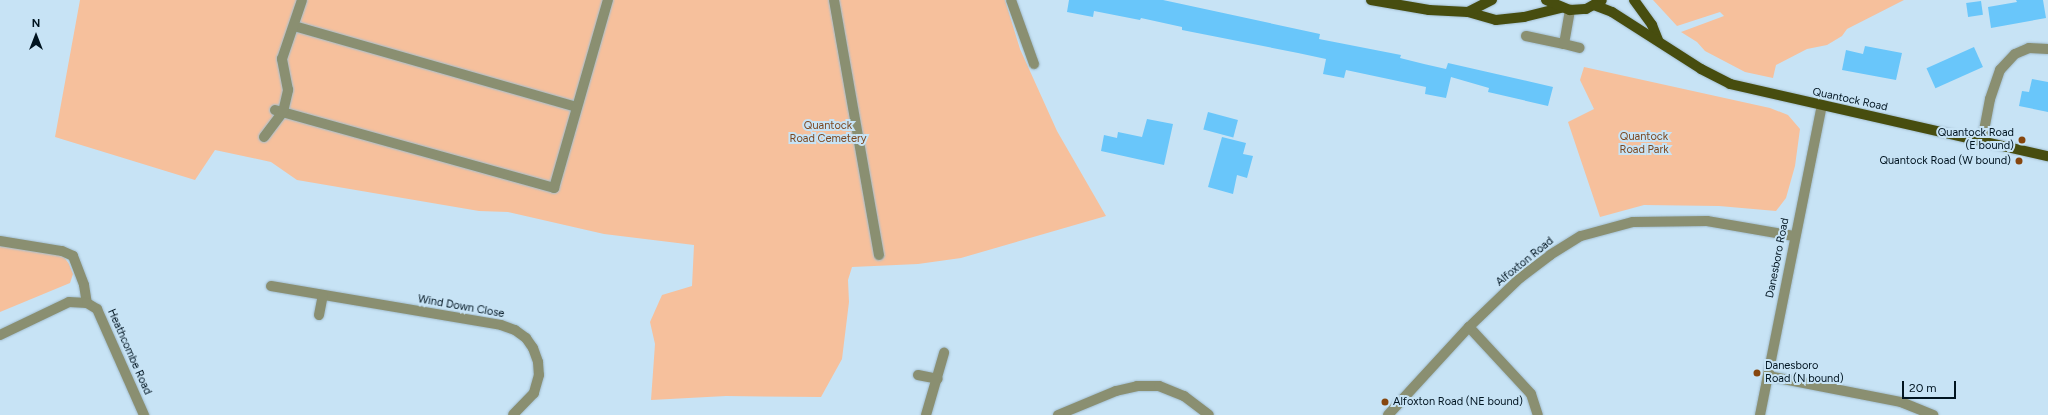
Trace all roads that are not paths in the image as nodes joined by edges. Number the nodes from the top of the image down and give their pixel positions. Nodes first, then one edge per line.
1 (302, 0) edge
2 (608, 0) edge
3 (834, 0) edge
4 (1011, 0) edge
5 (1370, 0) edge
6 (1492, 0) edge
7 (1546, 0) edge
8 (1634, 0) edge
9 (1598, 3) edge
10 (1565, 9) junction
11 (1468, 12) junction
12 (294, 26) junction
13 (1526, 36) dead end
14 (1658, 40) junction
15 (1564, 44) junction
16 (2045, 46) edge
17 (1580, 48) dead end
18 (1034, 64) dead end
19 (1822, 105) junction
20 (577, 107) junction
21 (279, 111) junction
22 (264, 137) dead end
23 (1982, 141) junction
24 (2048, 156) edge
25 (1794, 236) junction
26 (0, 241) edge
27 (879, 255) dead end
28 (271, 286) dead end
29 (323, 295) junction
30 (87, 303) junction
31 (319, 315) dead end
32 (1470, 327) junction
33 (0, 335) edge
34 (944, 354) dead end
35 (918, 375) dead end
36 (1768, 376) junction
37 (938, 379) junction
38 (144, 415) edge
39 (513, 415) edge
40 (926, 415) edge
41 (1058, 415) edge
42 (1209, 415) edge
43 (1388, 415) edge
44 (1538, 415) edge
45 (1760, 415) edge
46 (1934, 415) edge

1 - 12 street
2 - 20 street
3 - 27 street
4 - 18 street
5 - 11 main road
6 - 11 main road
7 - 10 main road
8 - 14 main road
9 - 10 main road
9 - 14 main road, Quantock Road
10 - 11 main road
10 - 15 street
12 - 20 street
12 - 21 street
13 - 15 street
14 - 19 main road, Quantock Road
15 - 17 street
16 - 23 street
19 - 23 main road, Quantock Road
19 - 25 street, Danesboro Road
20 - 21 street
21 - 22 street
23 - 24 main road, Quantock Road
25 - 32 street, Alfoxton Road
25 - 36 street, Danesboro Road
26 - 30 street
28 - 29 street, Wind Down Close
29 - 31 street
29 - 39 street, Wind Down Close
30 - 33 street
30 - 38 street, Heathcombe Road
32 - 43 street, Alfoxton Road
32 - 44 street
34 - 37 street
35 - 37 street
36 - 45 street, Danesboro Road
36 - 46 street
37 - 40 street
41 - 42 street

